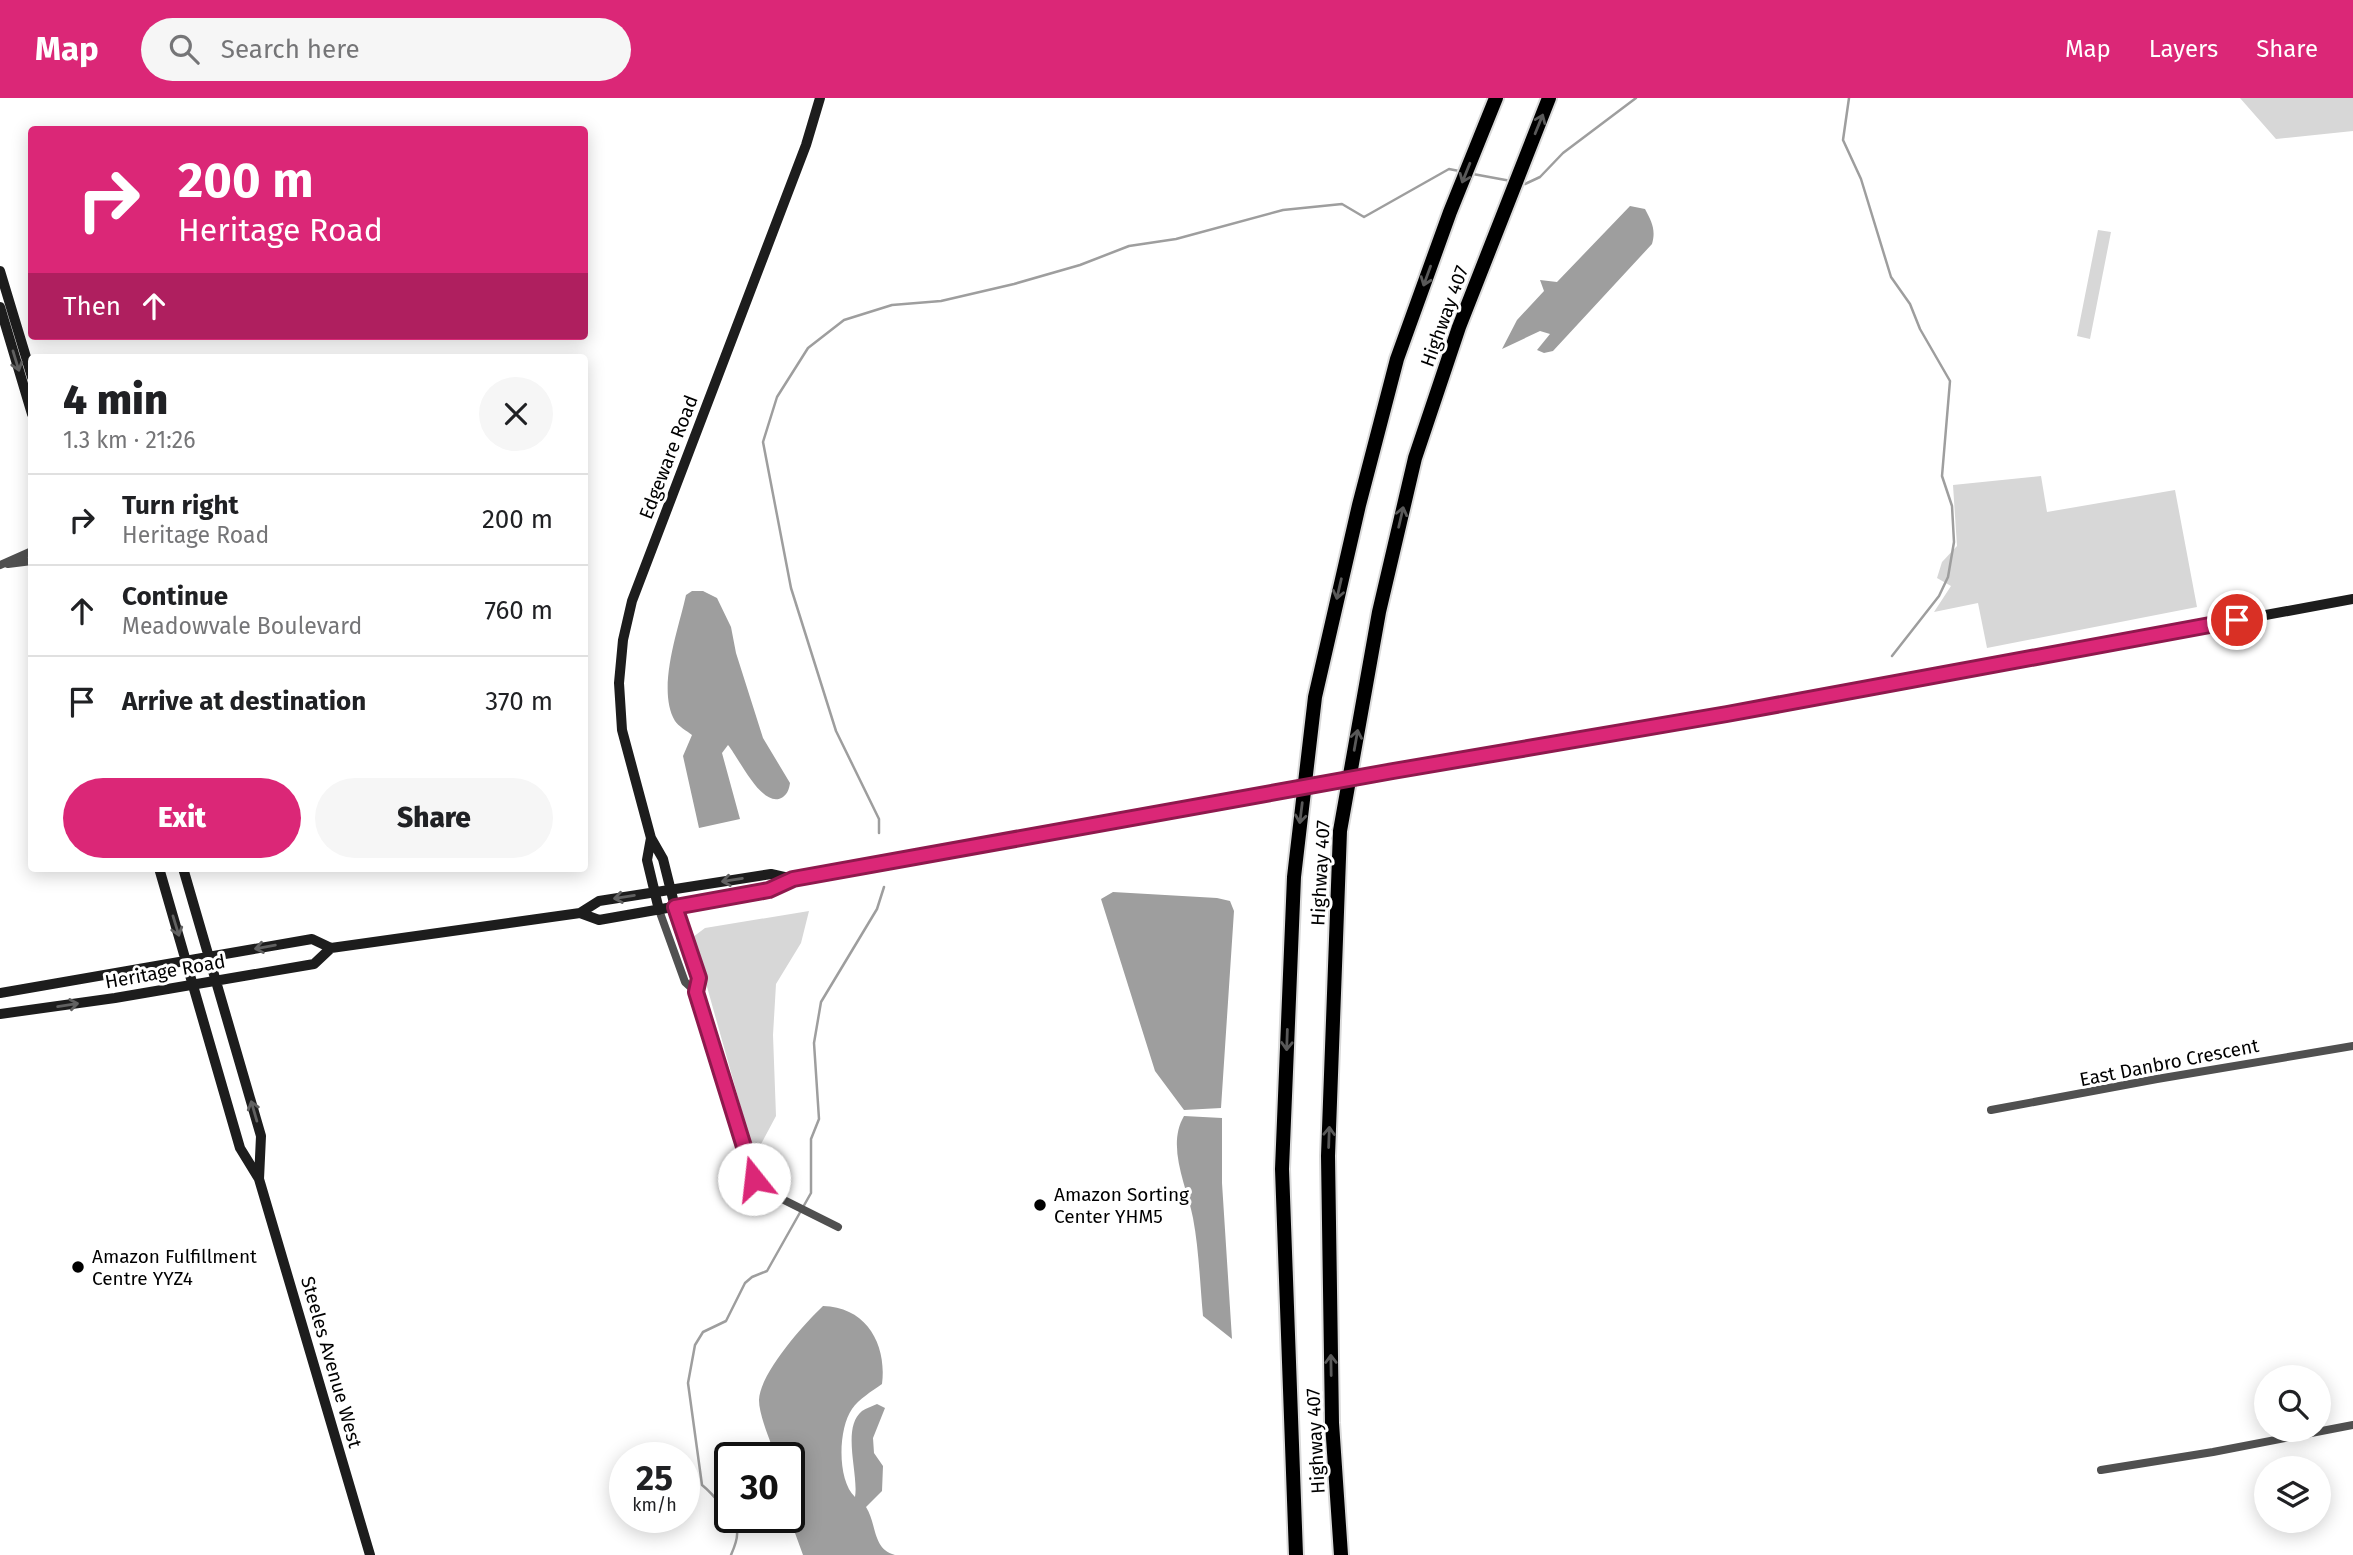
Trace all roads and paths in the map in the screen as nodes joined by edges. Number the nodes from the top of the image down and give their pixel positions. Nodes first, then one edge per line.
1 (820, 98) edge
2 (1496, 98) edge
3 (1549, 98) edge
4 (0, 271) edge
5 (0, 307) edge
6 (28, 364) edge
7 (28, 401) edge
8 (28, 552) edge
9 (28, 561) edge
10 (2, 564) edge
11 (2353, 599) edge
12 (650, 838) junction
13 (160, 872) edge
14 (184, 872) edge
15 (793, 879) junction
16 (671, 890) junction
17 (655, 892) junction
18 (675, 907) junction
19 (659, 910) junction
20 (580, 913) junction
21 (331, 948) junction
22 (209, 957) junction
23 (187, 961) junction
24 (216, 980) junction
25 (193, 984) junction
26 (696, 992) junction
27 (0, 993) edge
28 (0, 1014) edge
29 (2353, 1046) edge
30 (1992, 1110) dead end
31 (259, 1178) junction
32 (838, 1227) dead end
33 (2353, 1425) edge
34 (2101, 1470) dead end
35 (370, 1555) edge
36 (1296, 1555) edge
37 (1341, 1555) edge

1 - 12 main road, Edgeware Road
2 -> 36 highway, Highway 407
37 -> 3 highway, Highway 407
4 - 6 main road
5 -> 7 main road
8 - 10 street
9 - 10 street
11 - 15 main road, Heritage Road, bridge
12 - 16 main road, Edgeware Road
12 - 17 main road, Edgeware Road
13 -> 23 main road, Steeles Avenue West
14 - 22 main road, Steeles Avenue West
15 -> 16 main road, Heritage Road
15 - 18 main road, Heritage Road
16 - 17 main road, Heritage Road
16 - 18 main road, Edgeware Road
17 - 19 main road, Edgeware Road
17 -> 20 main road, Heritage Road
18 - 19 main road, Heritage Road
18 - 26 street, Edgeware Road
19 - 20 main road, Heritage Road
19 - 26 street, Edgeware Road
20 - 21 main road, Heritage Road
21 -> 22 main road, Heritage Road
21 - 24 main road, Heritage Road
22 - 23 main road, Heritage Road
22 - 24 main road, Steeles Avenue West
23 - 25 main road, Steeles Avenue West
23 - 27 main road, Heritage Road
24 - 25 main road, Heritage Road
31 -> 24 main road, Steeles Avenue West
28 -> 25 main road, Heritage Road
25 - 31 main road, Steeles Avenue West
26 - 32 street, Edgeware Road
29 - 30 street, East Danbro Crescent
31 - 35 main road, Steeles Avenue West
33 - 34 street

